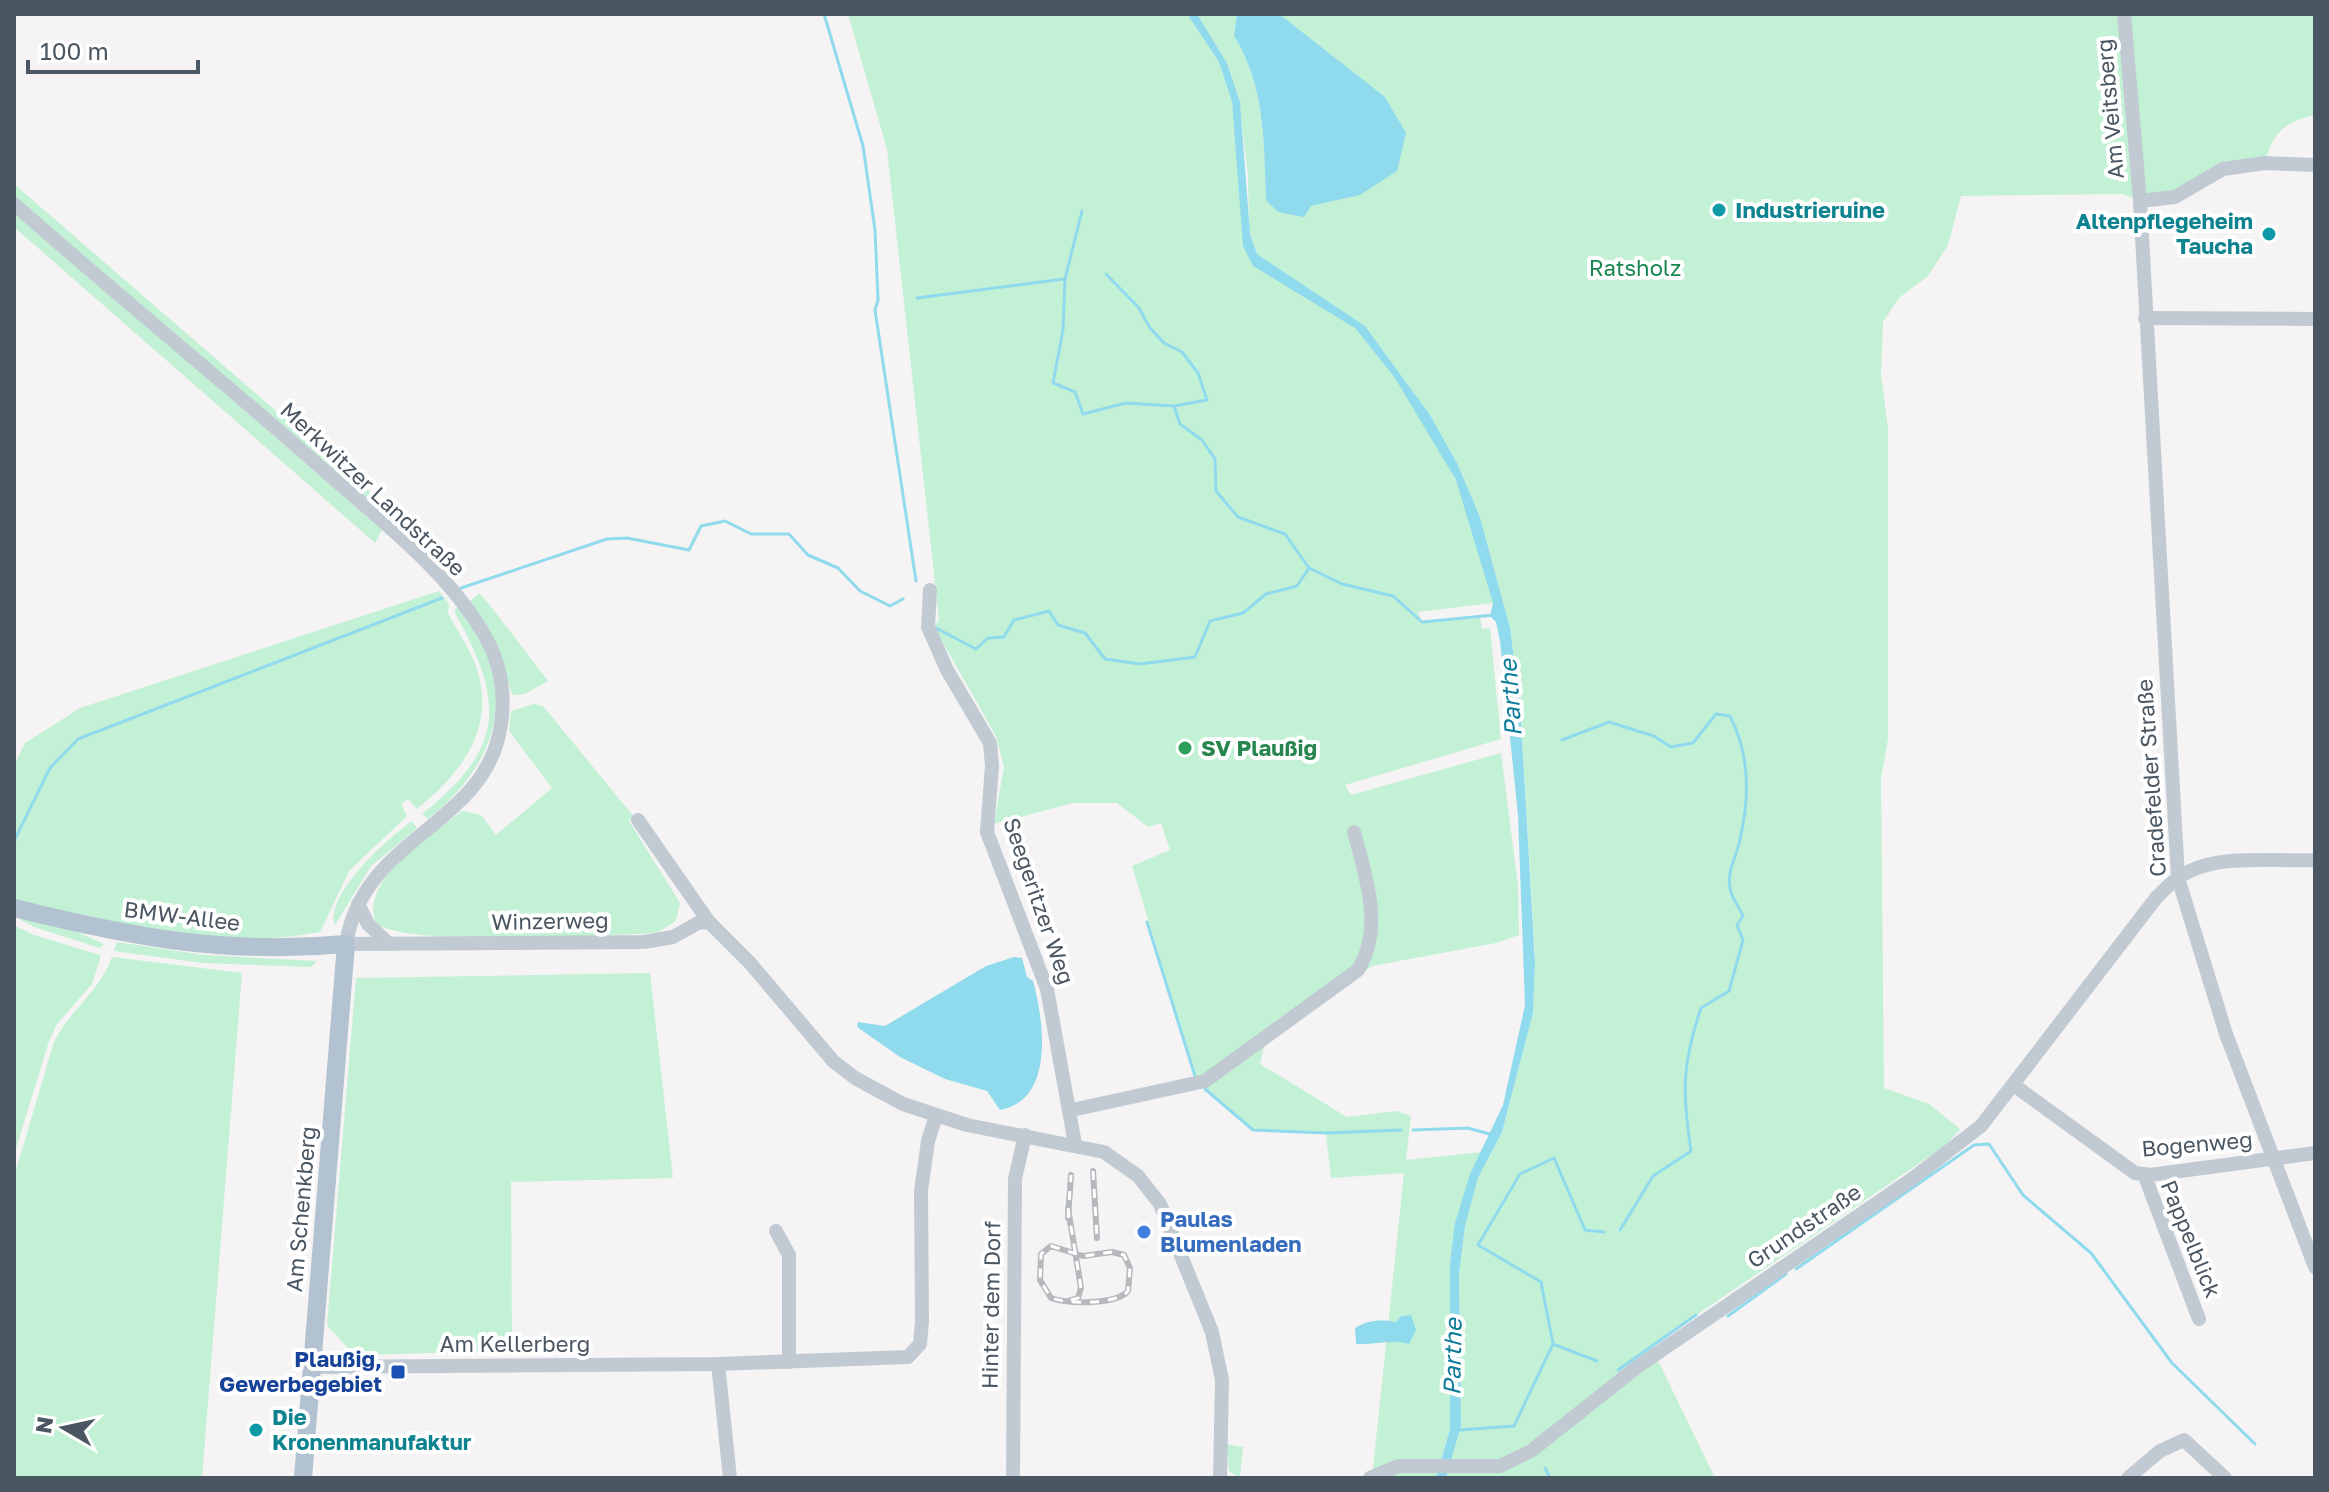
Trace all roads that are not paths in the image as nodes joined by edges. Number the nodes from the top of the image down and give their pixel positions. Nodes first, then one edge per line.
1 (2124, 14) edge
2 (2315, 165) edge
3 (2140, 201) junction
4 (14, 204) edge
5 (2145, 318) junction
6 (2315, 319) edge
7 (2147, 359) joint
8 (930, 590) dead end
9 (638, 820) dead end
10 (1354, 832) dead end
11 (2315, 860) edge
12 (2178, 878) junction
13 (358, 904) junction
14 (14, 908) edge
15 (709, 922) junction
16 (388, 943) junction
17 (346, 944) junction
18 (2015, 1086) junction
19 (1072, 1110) junction
20 (936, 1116) junction
21 (1025, 1135) junction
22 (1075, 1144) junction
23 (2315, 1153) edge
24 (2274, 1158) junction
25 (2144, 1174) junction
26 (776, 1231) dead end
27 (2315, 1267) edge
28 (2199, 1319) dead end
29 (789, 1362) junction
30 (718, 1364) junction
31 (312, 1367) junction
32 (303, 1478) edge
33 (730, 1478) edge
34 (1013, 1478) edge
35 (1220, 1478) edge
36 (1370, 1478) edge
37 (2128, 1478) edge
38 (2225, 1478) edge

1 - 3 street, Am Veitsberg
2 - 3 street, Am Veitsberg
3 - 5 street, Am Veitsberg
4 - 13 street, Merkwitzer Landstraße
5 - 6 street
5 - 7 street, Am Veitsberg
7 - 12 street, Cradefelder Straße
8 - 19 street, Seegeritzer Weg
9 - 15 street
10 - 19 street
11 - 12 street
12 - 18 street, Grundstraße
12 - 24 street, Cradefelder Straße
13 - 16 street
13 - 17 street, Merkwitzer Landstraße
14 - 17 main road, BMW-Allee
15 - 16 street, Winzerweg
15 - 20 street
16 - 17 street, Winzerweg
17 - 31 main road, Am Schenkberg
18 - 25 street, Bogenweg
18 - 36 street, Grundstraße
19 - 22 street, Seegeritzer Weg
20 - 21 street
20 - 29 street, Am Kellerberg
21 - 22 street
21 - 34 street, Hinter dem Dorf
22 - 35 street
23 - 24 street, Bogenweg
24 - 25 street, Bogenweg
24 - 27 street, Cradefelder Straße
25 - 28 street, Pappelblick
26 - 29 street
29 - 30 street, Am Kellerberg
30 - 31 street, Am Kellerberg
30 - 33 street
31 - 32 main road, Am Schenkberg
37 - 38 street

